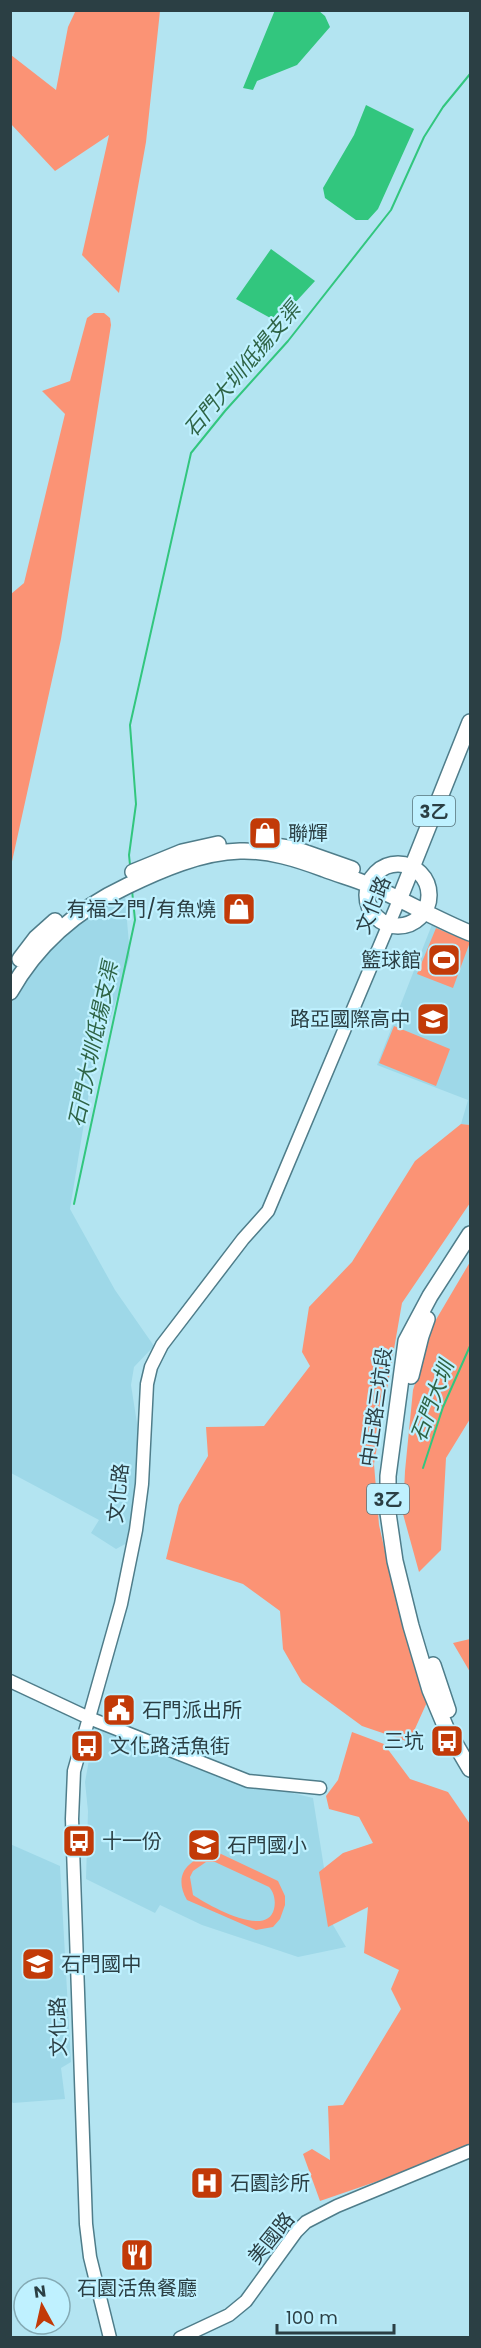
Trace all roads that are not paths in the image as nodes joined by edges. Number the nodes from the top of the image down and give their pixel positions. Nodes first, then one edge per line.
1 (471, 722) edge
2 (411, 866) junction
3 (371, 881) junction
4 (401, 895) junction
5 (426, 909) junction
6 (471, 923) edge
7 (388, 925) junction
8 (471, 933) edge
9 (10, 974) edge
10 (10, 992) edge
11 (471, 1234) edge
12 (471, 1251) edge
13 (10, 1682) edge
14 (89, 1718) junction
15 (471, 1752) edge
16 (471, 1769) edge
17 (320, 1788) dead end
18 (471, 2151) edge
19 (110, 2337) edge
20 (180, 2337) edge

1 - 2 main road, 文化路 / 3乙
2 - 3 main road
2 - 4 main road, 文化路 / 3乙
2 - 5 main road
3 - 4 main road
3 - 7 main road
3 - 9 main road
3 - 10 main road
4 - 5 main road
4 - 7 street, 文化路
5 - 6 main road
5 - 7 main road
5 - 8 main road
7 - 14 street, 文化路
11 - 16 main road, 中正路三坑段 / 3乙
12 - 15 main road, 中正路三坑段 / 3乙
13 - 14 street
14 - 17 street
14 - 19 street, 文化路
18 - 20 street, 美國路

